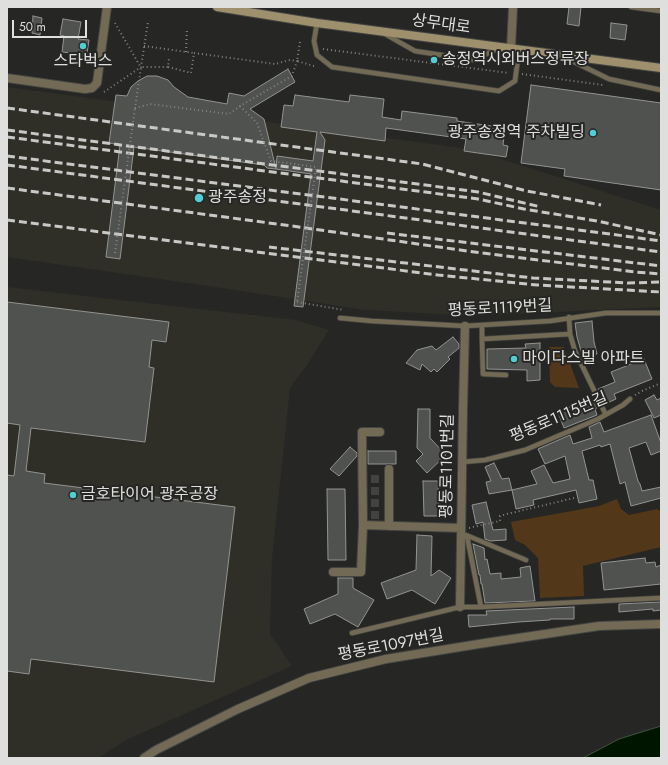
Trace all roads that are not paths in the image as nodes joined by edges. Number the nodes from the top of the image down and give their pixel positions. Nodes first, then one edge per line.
1 (107, 7) edge
2 (217, 7) edge
3 (513, 7) edge
4 (631, 7) edge
5 (661, 11) edge
6 (317, 23) junction
7 (380, 31) junction
8 (502, 47) junction
9 (515, 49) junction
10 (559, 55) junction
11 (661, 68) edge
12 (7, 78) edge
13 (661, 90) edge
14 (661, 312) edge
15 (340, 318) dead end
16 (569, 318) junction
17 (482, 325) junction
18 (465, 326) junction
19 (570, 334) junction
20 (482, 339) junction
21 (506, 375) dead end
22 (630, 399) road end
23 (606, 413) junction
24 (380, 432) dead end
25 (462, 462) junction
26 (389, 469) dead end
27 (363, 525) junction
28 (389, 526) junction
29 (463, 531) junction
30 (526, 560) dead end
31 (333, 572) dead end
32 (661, 598) edge
33 (460, 607) junction
34 (481, 607) junction
35 (661, 624) edge
36 (352, 633) dead end
37 (144, 758) edge

1 - 12 street
2 - 6 main road, 상무대로
3 - 9 street
4 - 5 lane
6 - 7 main road, 상무대로
6 - 9 lane
7 - 8 main road, 상무대로
7 - 8 lane
8 - 9 main road, 상무대로
9 - 10 main road, 상무대로
10 - 11 main road, 상무대로
10 - 13 lane
14 - 16 lane, 평동로1119번길
15 - 18 lane, 평동로1119번길
16 - 17 lane, 평동로1119번길
16 - 19 lane
17 - 18 lane, 평동로1119번길
17 - 20 lane
18 - 25 street, 평동로1101번길
19 - 20 lane
19 - 23 lane
20 - 21 lane
22 - 23 lane, 평동로1115번길
23 - 25 lane, 평동로1115번길
24 - 27 street
25 - 29 street, 평동로1101번길
26 - 28 street
27 - 28 street
27 - 31 street
28 - 29 street
29 - 30 lane
29 - 33 street, 평동로1101번길
29 - 34 lane
32 - 34 lane
33 - 34 lane
33 - 36 lane
35 - 37 street, 평동로1097번길

